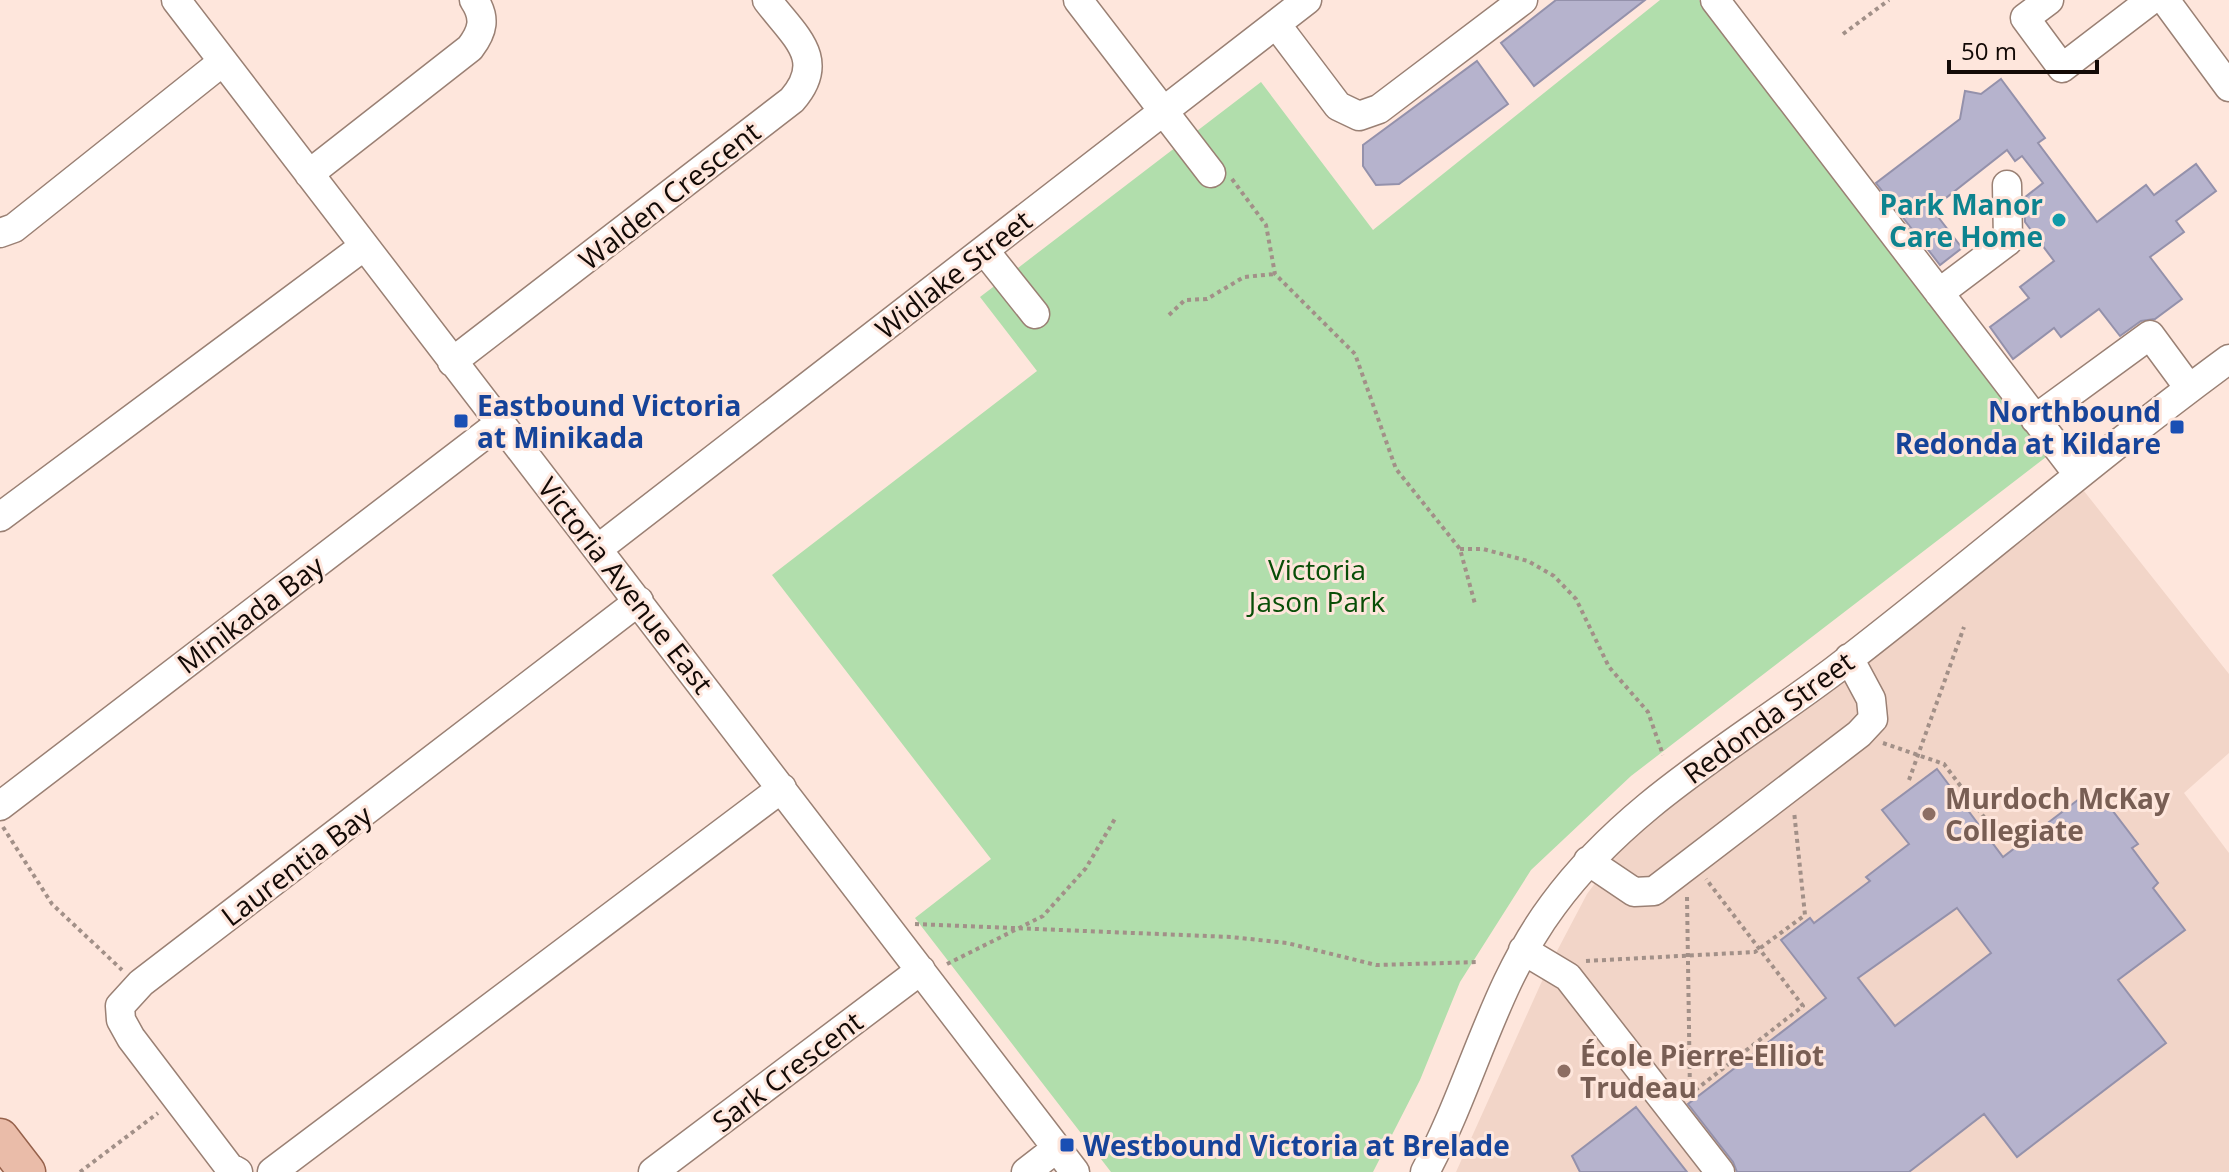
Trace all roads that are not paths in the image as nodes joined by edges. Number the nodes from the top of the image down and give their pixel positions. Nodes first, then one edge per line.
1 (176, 0) edge
2 (474, 0) edge
3 (767, 0) edge
4 (1078, 0) edge
5 (1307, 0) edge
6 (1523, 0) edge
7 (1715, 0) edge
8 (2049, 0) edge
9 (2151, 0) edge
10 (2165, 0) edge
11 (1276, 24) junction
12 (221, 63) junction
13 (2229, 87) edge
14 (1163, 110) junction
15 (1218, 172) road end
16 (309, 174) junction
17 (2007, 185) dead end
18 (0, 233) edge
19 (363, 247) junction
20 (984, 250) junction
21 (1939, 293) junction
22 (1035, 314) dead end
23 (2229, 359) edge
24 (452, 362) junction
25 (2189, 388) junction
26 (2035, 419) junction
27 (500, 423) junction
28 (2077, 473) junction
29 (0, 517) edge
30 (599, 548) junction
31 (639, 601) junction
32 (1849, 658) junction
33 (782, 788) junction
34 (0, 806) edge
35 (1588, 861) junction
36 (1523, 950) junction
37 (934, 967) junction
38 (0, 1137) edge
39 (1057, 1148) junction
40 (27, 1172) edge
41 (238, 1172) edge
42 (272, 1172) edge
43 (653, 1172) edge
44 (1026, 1172) edge
45 (1075, 1172) edge
46 (1425, 1172) edge
47 (1720, 1172) edge

1 - 12 street, Victoria Avenue East
2 - 16 street
3 - 24 street, Walden Crescent
4 - 14 street
5 - 11 street, Widlake Street
6 - 11 street
7 - 21 street
8 - 9 street
10 - 13 street
11 - 14 street, Widlake Street
12 - 16 street, Victoria Avenue East
12 - 18 street
14 - 15 street
14 - 20 street, Widlake Street
16 - 19 street, Victoria Avenue East
17 - 21 street
19 - 24 street, Victoria Avenue East
19 - 29 street
20 - 22 street
20 - 30 street, Widlake Street
21 - 26 street
23 - 25 street, Redonda Street
24 - 27 street, Victoria Avenue East
25 - 26 street
25 - 28 street, Redonda Street
26 - 28 street
27 - 30 street, Victoria Avenue East
27 - 34 street, Minikada Bay
28 - 32 street, Redonda Street
30 - 31 street, Victoria Avenue East
31 - 33 street, Victoria Avenue East
31 - 41 street, Laurentia Bay
32 - 35 street, Redonda Street
32 - 35 street
33 - 37 street, Victoria Avenue East
33 - 42 street
35 - 36 street, Redonda Street
36 - 46 street, Redonda Street
36 - 47 street
37 - 39 street, Victoria Avenue East
37 - 43 street, Sark Crescent
38 - 40 main road
39 - 44 street
39 - 45 street, Victoria Avenue East

